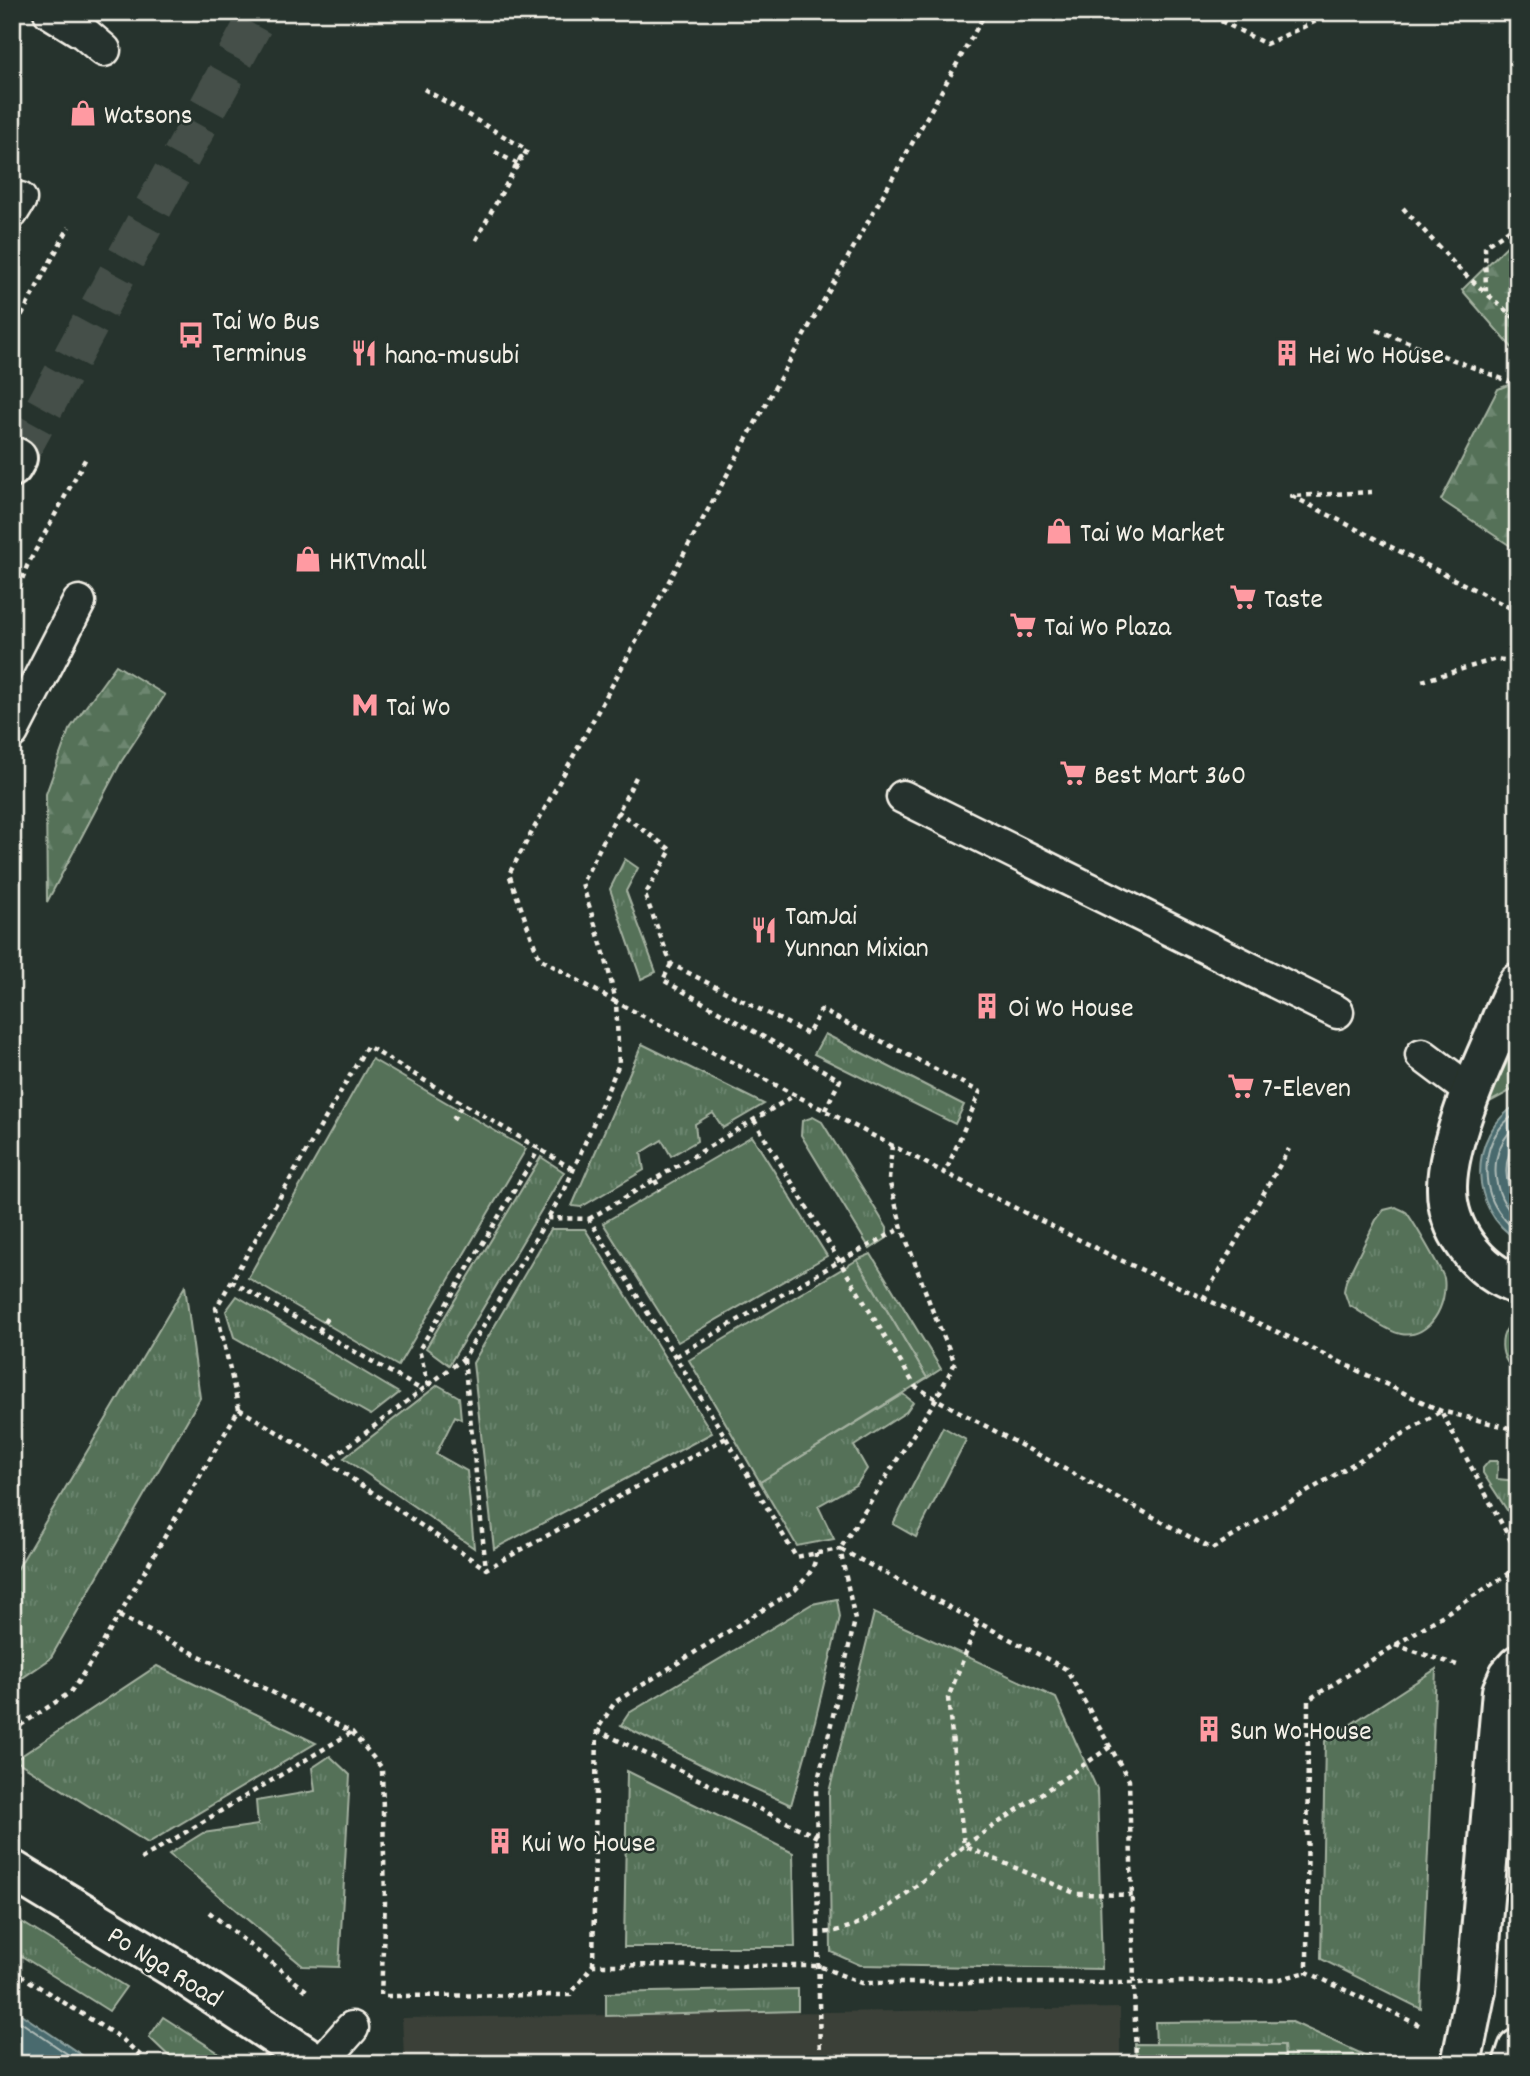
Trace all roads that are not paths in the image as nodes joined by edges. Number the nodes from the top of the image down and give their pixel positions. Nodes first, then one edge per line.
1 (50, 12) edge
2 (104, 50) dead end
3 (79, 602) dead end
4 (12, 732) edge
5 (903, 797) dead end
6 (1518, 984) edge
7 (1337, 1012) dead end
8 (1422, 1055) dead end
9 (1470, 1091) junction
10 (1518, 1284) edge
11 (1518, 1665) edge
12 (12, 1870) edge
13 (352, 2028) dead end
14 (1518, 2049) edge
15 (319, 2064) edge
16 (1461, 2064) edge
17 (1513, 2064) edge

1 - 2 lane
3 - 4 lane
5 - 7 lane
6 - 9 street
8 - 9 lane
9 - 10 street
11 - 16 street
12 - 15 street, Po Nga Road
13 - 15 lane
14 - 17 street

